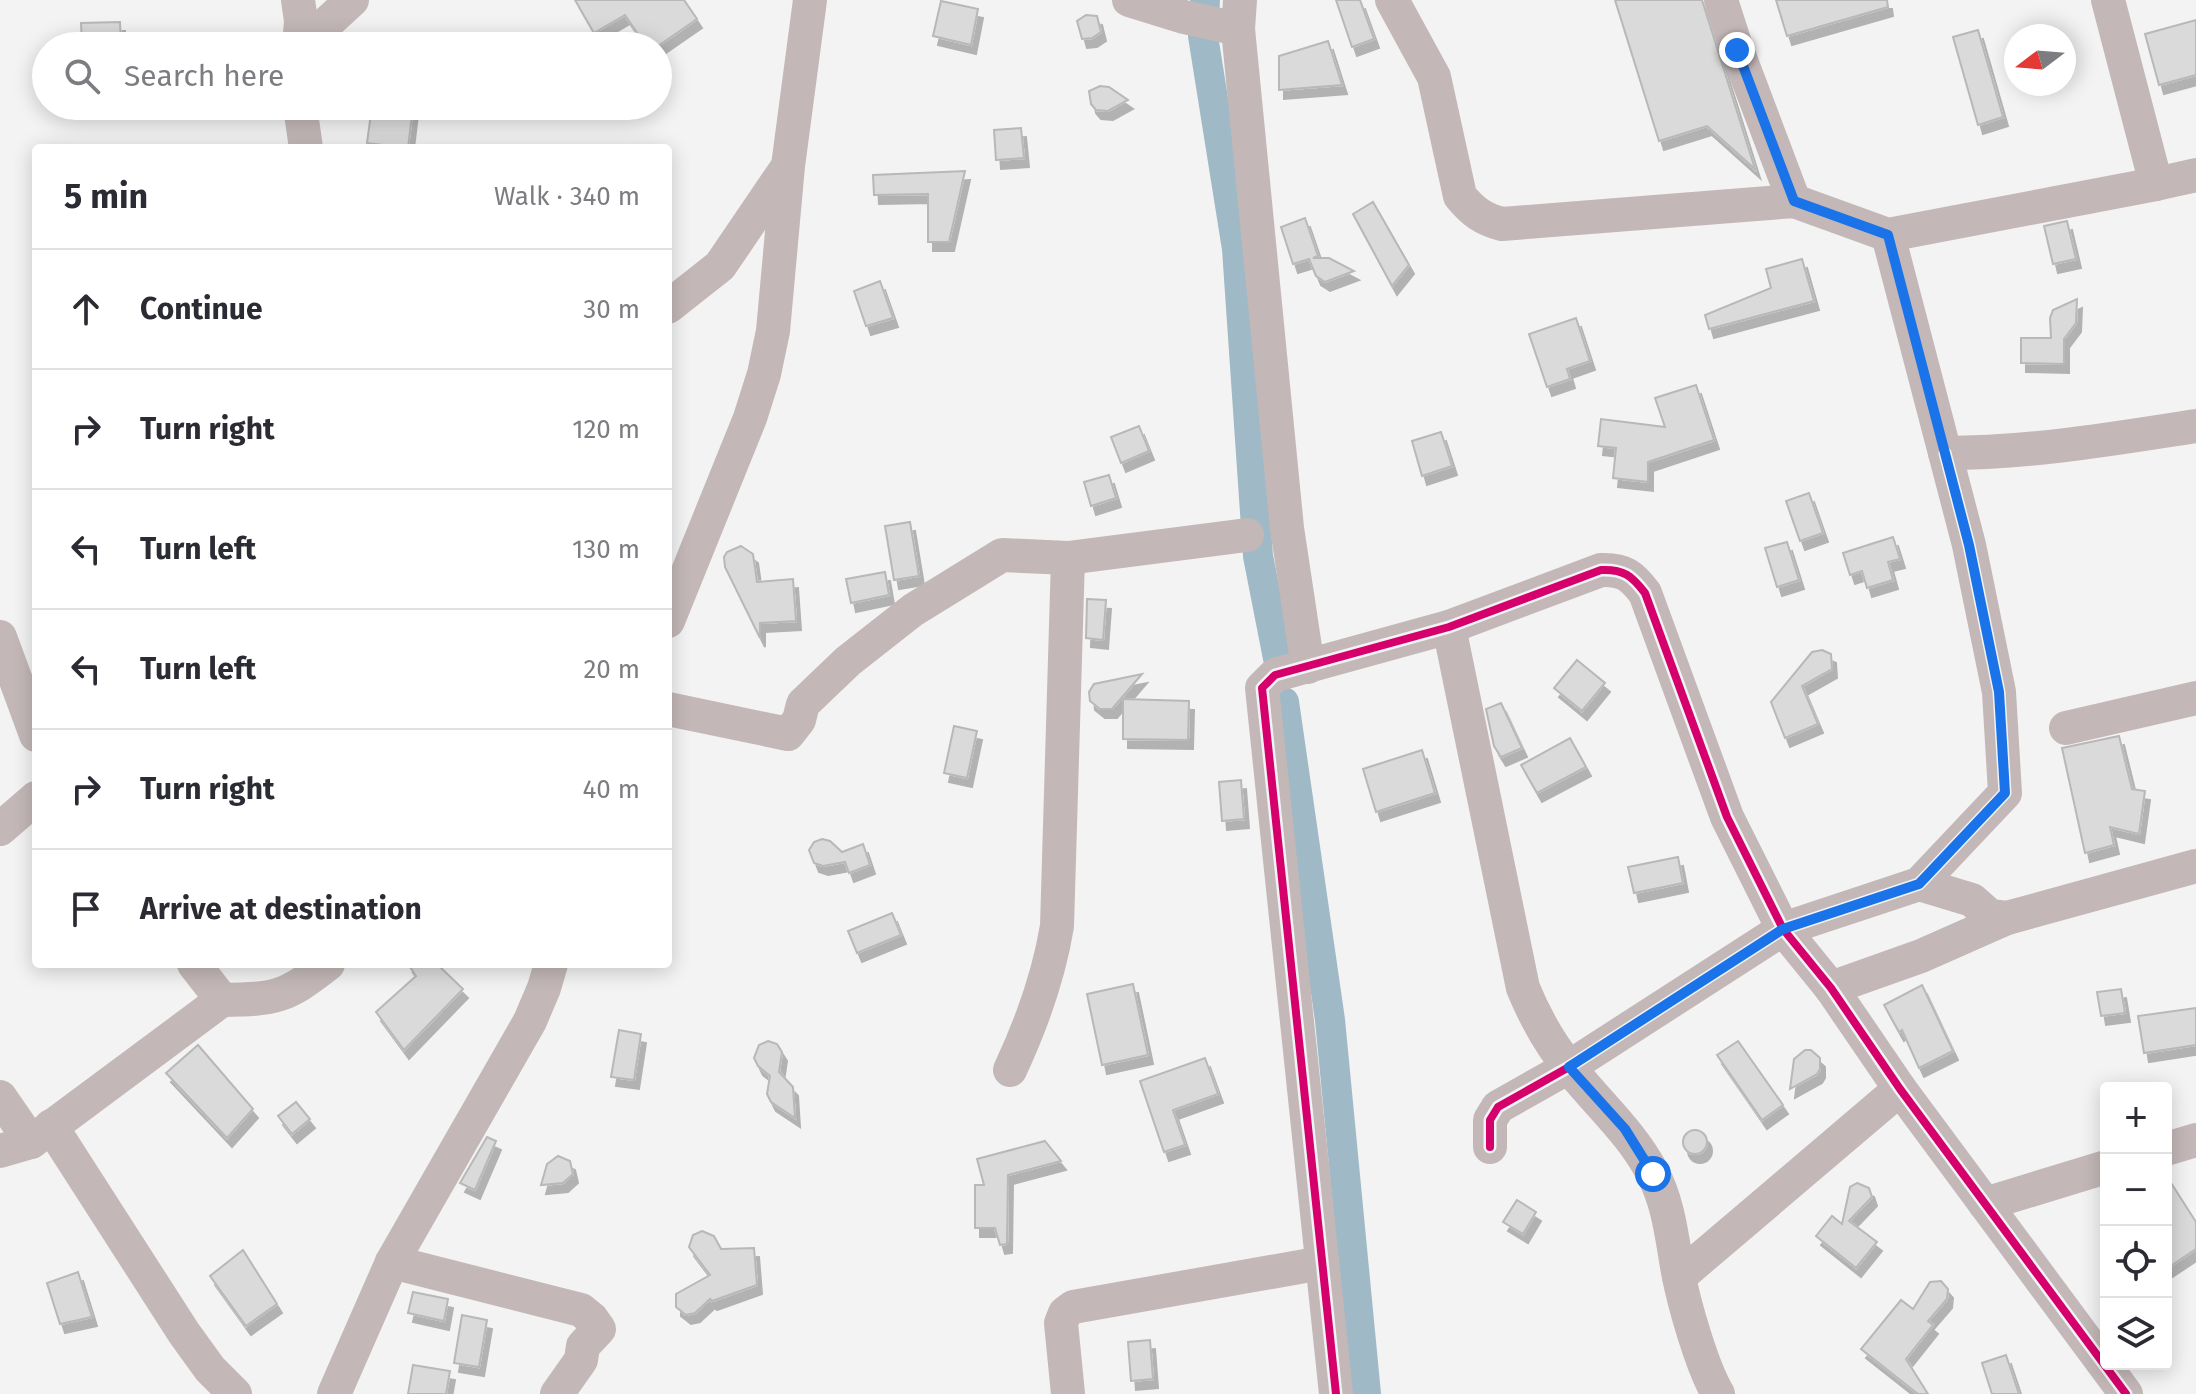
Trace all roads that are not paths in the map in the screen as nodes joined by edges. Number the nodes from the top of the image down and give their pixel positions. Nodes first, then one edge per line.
1 (298, 0) edge
2 (352, 0) edge
3 (810, 0) edge
4 (1129, 0) edge
5 (1392, 0) edge
6 (1721, 0) edge
7 (2108, 0) edge
8 (1239, 14) edge
9 (301, 32) edge
10 (317, 32) edge
11 (302, 120) edge
12 (305, 144) edge
13 (788, 166) junction
14 (2196, 175) edge
15 (2156, 184) junction
16 (1794, 201) junction
17 (1888, 235) junction
18 (672, 304) edge
19 (2196, 426) edge
20 (1945, 453) junction
21 (1247, 535) dead end
22 (1068, 558) junction
23 (672, 611) edge
24 (1449, 627) junction
25 (0, 637) edge
26 (1308, 667) junction
27 (2196, 698) edge
28 (672, 710) edge
29 (32, 724) edge
30 (2066, 728) dead end
31 (32, 801) edge
32 (0, 829) edge
33 (2196, 866) edge
34 (1919, 884) junction
35 (2007, 918) junction
36 (1783, 929) junction
37 (197, 968) edge
38 (323, 968) edge
39 (550, 968) edge
40 (1831, 988) junction
41 (222, 1000) junction
42 (1569, 1067) junction
43 (1010, 1070) dead end
44 (1900, 1089) junction
45 (0, 1097) edge
46 (27, 1140) edge
47 (2196, 1140) edge
48 (1490, 1147) dead end
49 (2172, 1147) edge
50 (2100, 1169) edge
51 (1985, 1204) junction
52 (392, 1262) junction
53 (1322, 1263) junction
54 (1679, 1277) junction
55 (235, 1394) edge
56 (334, 1394) edge
57 (557, 1394) edge
58 (1068, 1394) edge
59 (1336, 1394) edge
60 (1718, 1394) edge
61 (2126, 1394) edge

1 - 9 street
2 - 10 street
3 - 13 street
4 - 8 street
5 - 16 street
6 - 16 street
7 - 15 street
8 - 26 street
11 - 12 street
13 - 18 street
13 - 23 street
14 - 15 street
15 - 17 street
16 - 17 street
17 - 20 street
19 - 20 street
20 - 34 street
21 - 22 street
22 - 28 street
22 - 43 street
24 - 26 street
24 - 36 street
24 - 42 street
25 - 29 street
26 - 53 street
27 - 30 street
31 - 32 street
33 - 35 street
34 - 35 street
34 - 36 street
35 - 40 street
36 - 40 street
36 - 42 street
37 - 41 street
38 - 41 street
39 - 52 street
40 - 44 street
41 - 46 street
42 - 48 street
42 - 54 street
44 - 51 street
44 - 54 street
45 - 46 street
46 - 55 street
47 - 49 street
50 - 51 street
51 - 61 street
52 - 56 street
52 - 57 street
53 - 58 street
53 - 59 street
54 - 60 street

